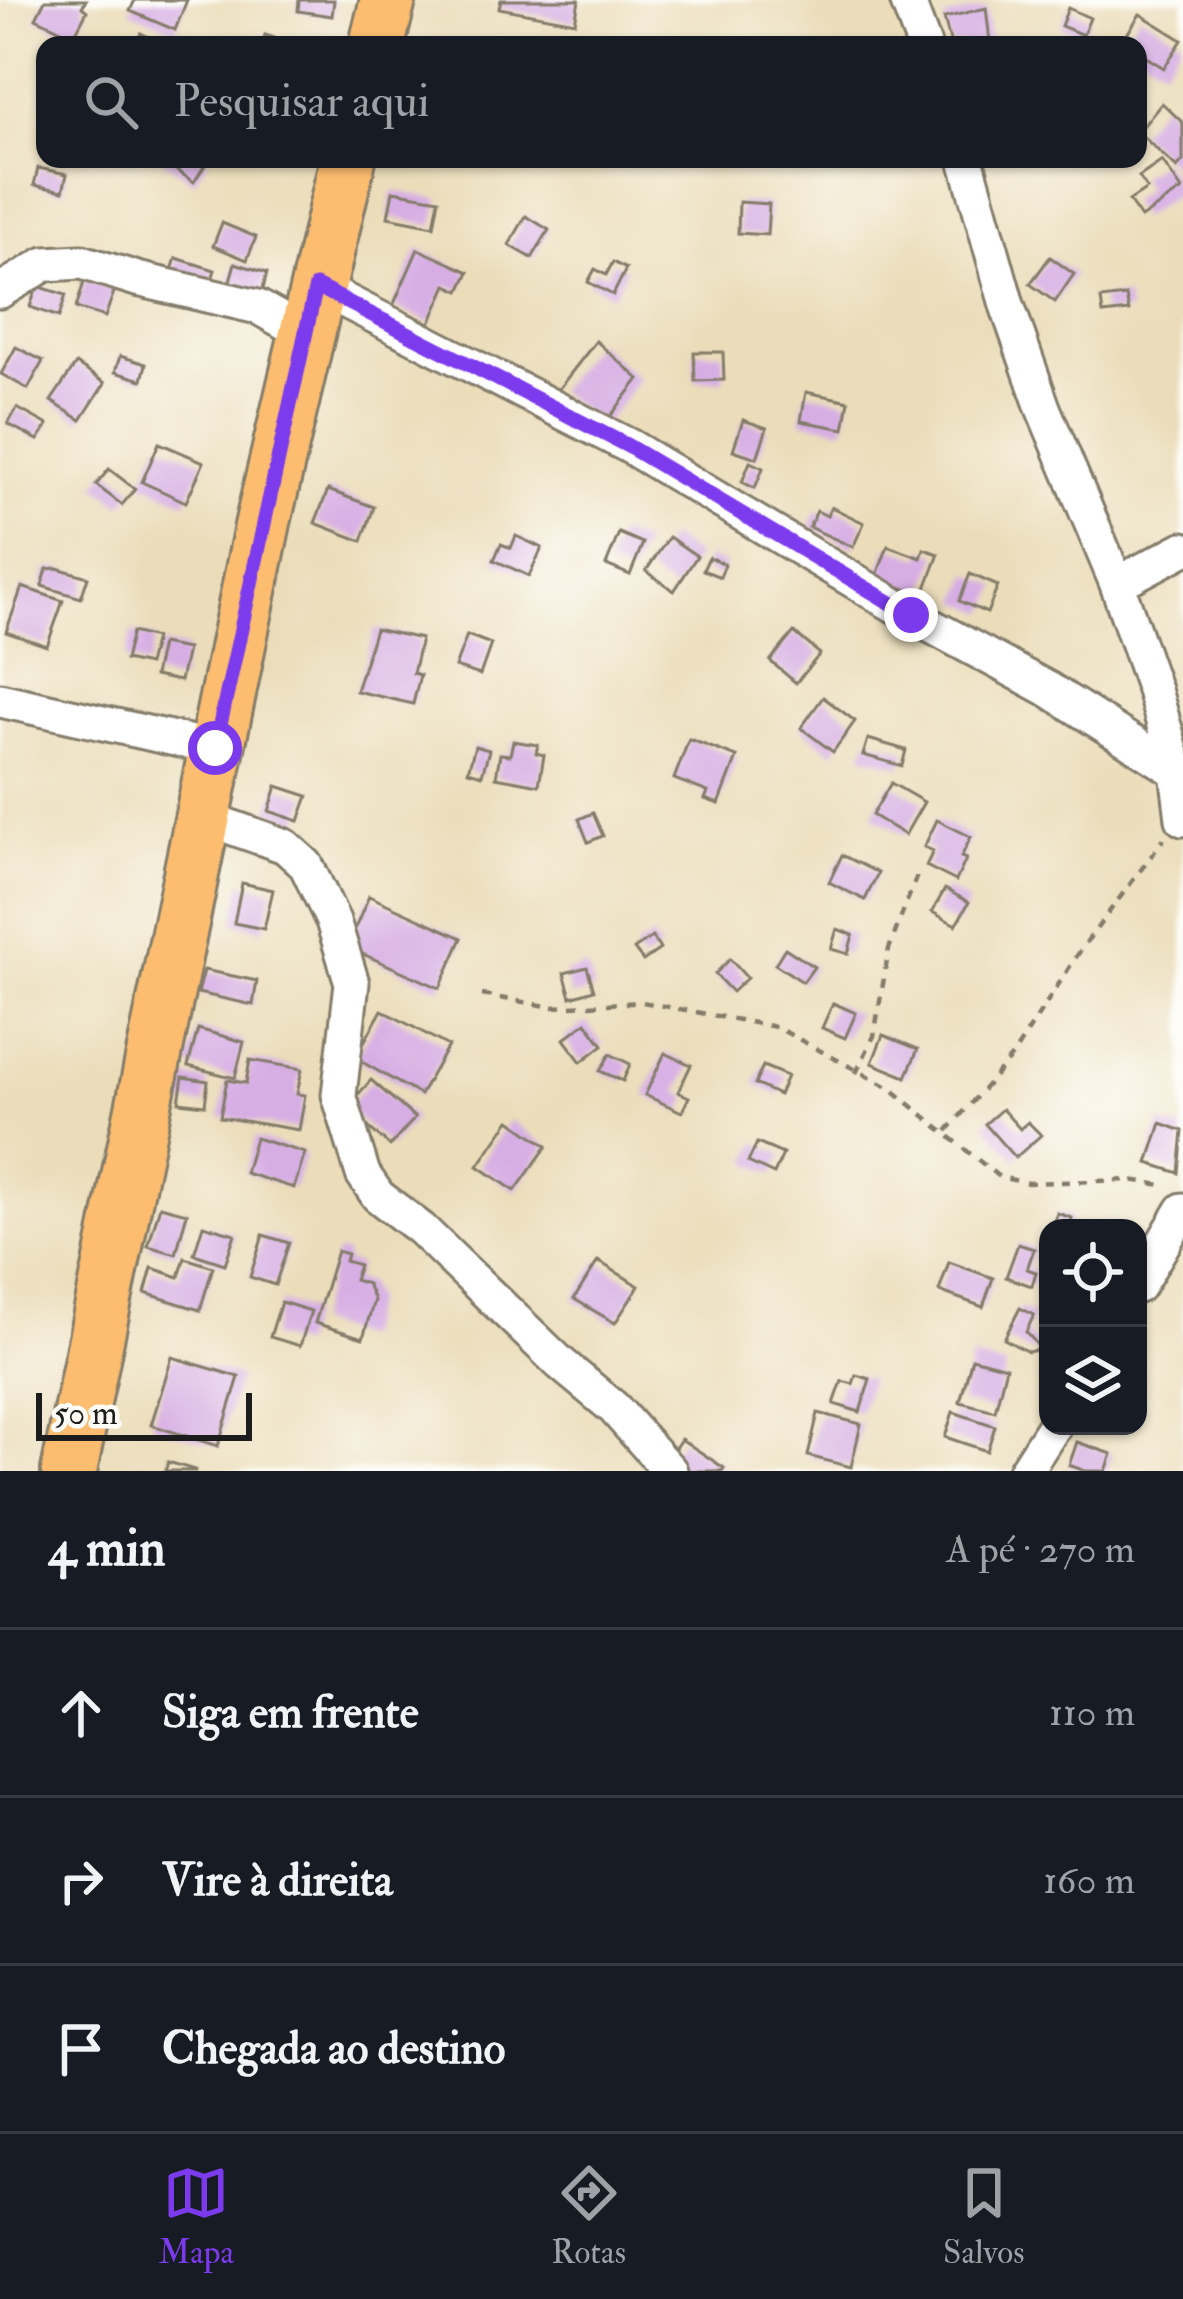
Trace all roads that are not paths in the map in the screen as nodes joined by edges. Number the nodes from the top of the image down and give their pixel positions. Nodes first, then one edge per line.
1 (388, 0) edge
2 (907, 0) edge
3 (379, 36) edge
4 (921, 36) edge
5 (346, 168) edge
6 (969, 168) edge
7 (0, 291) edge
8 (312, 310) junction
9 (1183, 549) edge
10 (1117, 584) junction
11 (0, 700) edge
12 (1175, 732) edge
13 (215, 748) junction
14 (1180, 773) edge
15 (1182, 817) edge
16 (205, 818) junction
17 (1174, 1198) edge
18 (1147, 1264) edge
19 (1048, 1435) edge
20 (69, 1471) edge
21 (670, 1471) edge
22 (1025, 1471) edge

1 - 3 main road
2 - 4 street
5 - 8 main road
6 - 10 street
7 - 8 street
8 - 13 main road
8 - 14 street
9 - 10 street
10 - 12 street
11 - 13 street
12 - 14 street
13 - 16 main road
14 - 15 street
16 - 20 main road
16 - 21 street
17 - 18 street
19 - 22 street

